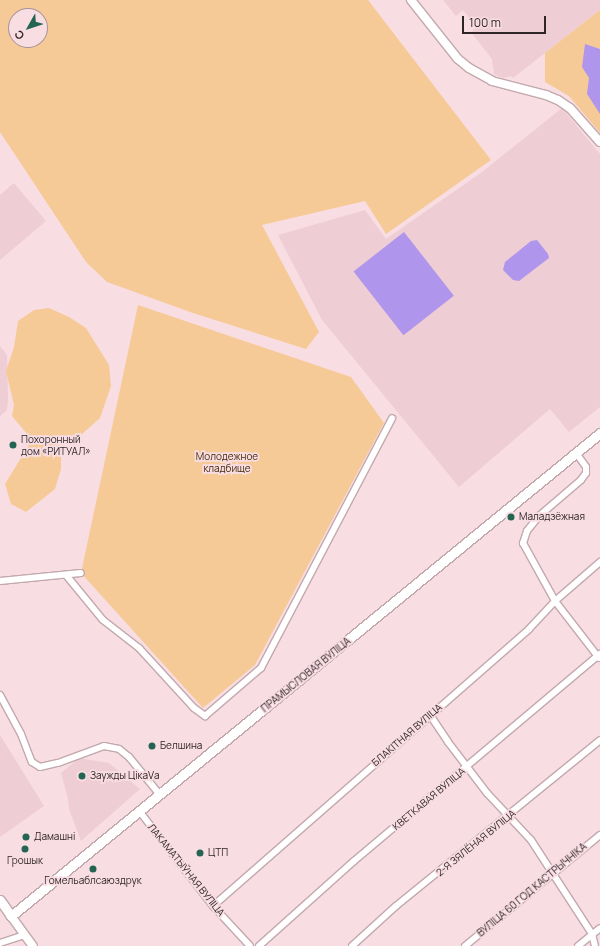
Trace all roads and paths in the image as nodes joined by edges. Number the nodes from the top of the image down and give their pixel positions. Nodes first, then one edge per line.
1 (411, 0) edge
2 (600, 142) edge
3 (392, 418) dead end
4 (600, 433) edge
5 (576, 453) junction
6 (600, 562) edge
7 (81, 573) dead end
8 (66, 575) junction
9 (0, 581) edge
10 (555, 601) junction
11 (599, 656) edge
12 (0, 695) edge
13 (430, 715) junction
14 (600, 740) edge
15 (466, 768) junction
16 (160, 795) junction
17 (140, 812) junction
18 (509, 816) junction
19 (600, 834) edge
20 (551, 873) junction
21 (0, 900) edge
22 (212, 906) junction
23 (11, 916) junction
24 (600, 928) edge
25 (592, 934) junction
26 (25, 935) junction
27 (0, 943) edge
28 (582, 945) edge
29 (33, 946) edge
30 (250, 946) edge
31 (258, 946) edge
32 (352, 946) edge
33 (465, 946) edge
34 (595, 946) edge

1 - 2 street
3 - 8 street
4 - 5 main road, ПРАМЫСЛОВАЯ ВУЛІЦА
5 - 10 street
5 - 16 main road, ПРАМЫСЛОВАЯ ВУЛІЦА
6 - 10 street, БЛАКІТНАЯ ВУЛІЦА
7 - 8 street
8 - 9 street
10 - 11 street
10 - 13 street, БЛАКІТНАЯ ВУЛІЦА
11 - 15 street, КВЕТКАВАЯ ВУЛІЦА
12 - 16 street
13 - 15 street
13 - 22 street, БЛАКІТНАЯ ВУЛІЦА
14 - 18 street, 2-Я ЗЯЛЁНАЯ ВУЛІЦА
15 - 18 street
15 - 31 street, КВЕТКАВАЯ ВУЛІЦА
16 - 17 main road, ПРАМЫСЛОВАЯ ВУЛІЦА
17 - 22 street, ЛАКАМАТЫЎНАЯ ВУЛІЦА
17 - 23 main road, ПРАМЫСЛОВАЯ ВУЛІЦА
18 - 20 street
18 - 32 street, 2-Я ЗЯЛЁНАЯ ВУЛІЦА
19 - 20 street, ВУЛІЦА 60 ГОД КАСТРЫЧНІКА
20 - 25 street
20 - 33 street, ВУЛІЦА 60 ГОД КАСТРЫЧНІКА
21 - 23 main road
22 - 30 street, ЛАКАМАТЫЎНАЯ ВУЛІЦА
23 - 26 street
24 - 25 street
25 - 28 street
25 - 34 street
26 - 27 street
26 - 29 street

